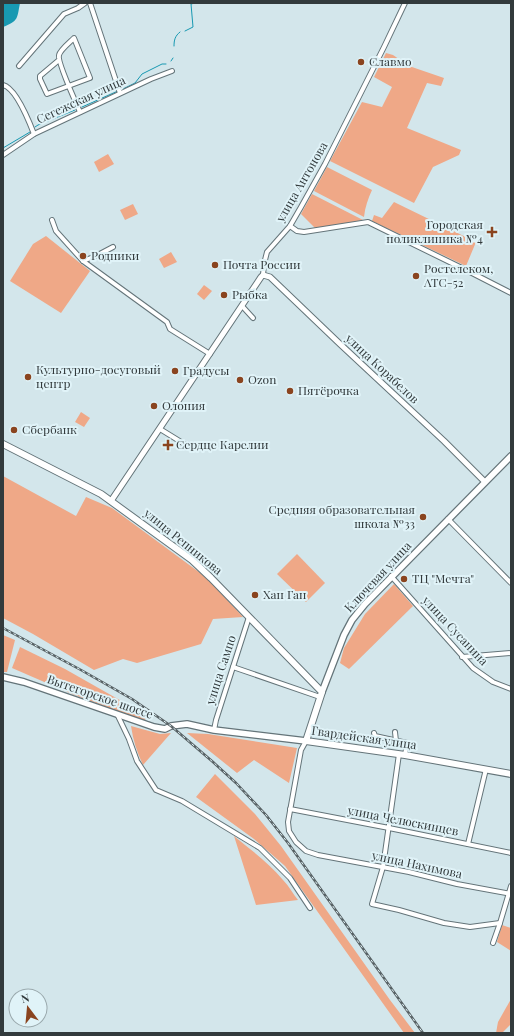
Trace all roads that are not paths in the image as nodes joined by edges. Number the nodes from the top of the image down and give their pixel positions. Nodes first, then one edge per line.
1 (85, 3) edge
2 (90, 3) edge
3 (405, 3) edge
4 (59, 60) junction
5 (19, 66) dead end
6 (172, 71) dead end
7 (3, 85) edge
8 (69, 86) junction
9 (120, 93) junction
10 (80, 112) junction
11 (34, 134) junction
12 (3, 155) edge
13 (52, 220) dead end
14 (290, 226) junction
15 (113, 247) dead end
16 (83, 261) junction
17 (263, 275) junction
18 (511, 293) edge
19 (242, 306) junction
20 (253, 318) dead end
21 (210, 354) junction
22 (160, 429) junction
23 (3, 444) edge
24 (192, 444) dead end
25 (511, 456) edge
26 (485, 482) junction
27 (111, 501) junction
28 (448, 520) junction
29 (391, 576) junction
30 (511, 583) edge
31 (249, 617) junction
32 (511, 653) edge
33 (462, 657) junction
34 (233, 667) junction
35 (3, 677) edge
36 (511, 689) edge
37 (321, 695) junction
38 (117, 714) junction
39 (214, 730) junction
40 (395, 732) dead end
41 (374, 733) dead end
42 (396, 741) junction
43 (306, 742) junction
44 (402, 754) junction
45 (486, 769) junction
46 (511, 774) edge
47 (290, 810) junction
48 (389, 828) junction
49 (468, 844) junction
50 (511, 853) edge
51 (383, 867) junction
52 (511, 886) edge
53 (510, 894) edge
54 (310, 908) dead end
55 (500, 923) junction
56 (493, 943) dead end

1 - 5 street
2 - 9 street
3 - 14 street, улица Антонова
4 - 8 street
4 - 8 street
4 - 8 street
6 - 9 street, Сегежская улица
7 - 11 street
8 - 10 street
9 - 10 street, Сегежская улица
10 - 11 street, Сегежская улица
11 - 12 street, Сегежская улица
13 - 16 street
14 - 17 street, улица Антонова
14 - 18 street
15 - 16 street
16 - 21 street
17 - 19 street, улица Антонова
17 - 26 street, улица Корабелов
19 - 20 street
19 - 21 street, улица Антонова
21 - 22 street, улица Антонова
22 - 24 street
22 - 27 street, улица Антонова
23 - 27 main road, улица Репникова
25 - 26 main road, Ключевая улица
26 - 28 main road, Ключевая улица
27 - 31 main road, улица Репникова
28 - 29 main road, Ключевая улица
28 - 30 street
29 - 33 street, улица Сусанина
29 - 37 main road, Ключевая улица
31 - 34 street, улица Сампо
31 - 37 main road, улица Репникова
32 - 33 street
33 - 36 street, улица Сусанина
34 - 37 street
34 - 39 street, улица Сампо
35 - 38 main road, Вытегорское шоссе
37 - 43 main road, Ключевая улица
38 - 39 main road, Вытегорское шоссе
38 - 54 street
39 - 43 main road, Гвардейская улица
40 - 42 street
41 - 42 street
42 - 44 street
43 - 44 main road, Гвардейская улица
43 - 47 street, улица Нахимова
44 - 45 main road, Гвардейская улица
44 - 48 street
45 - 46 main road, Гвардейская улица
45 - 49 street
47 - 48 street, улица Челюскинцев
47 - 51 street, улица Нахимова
48 - 49 street, улица Челюскинцев
48 - 51 street
49 - 50 street, улица Челюскинцев
51 - 53 street, улица Нахимова
51 - 55 street
52 - 53 street
53 - 55 street
55 - 56 street

